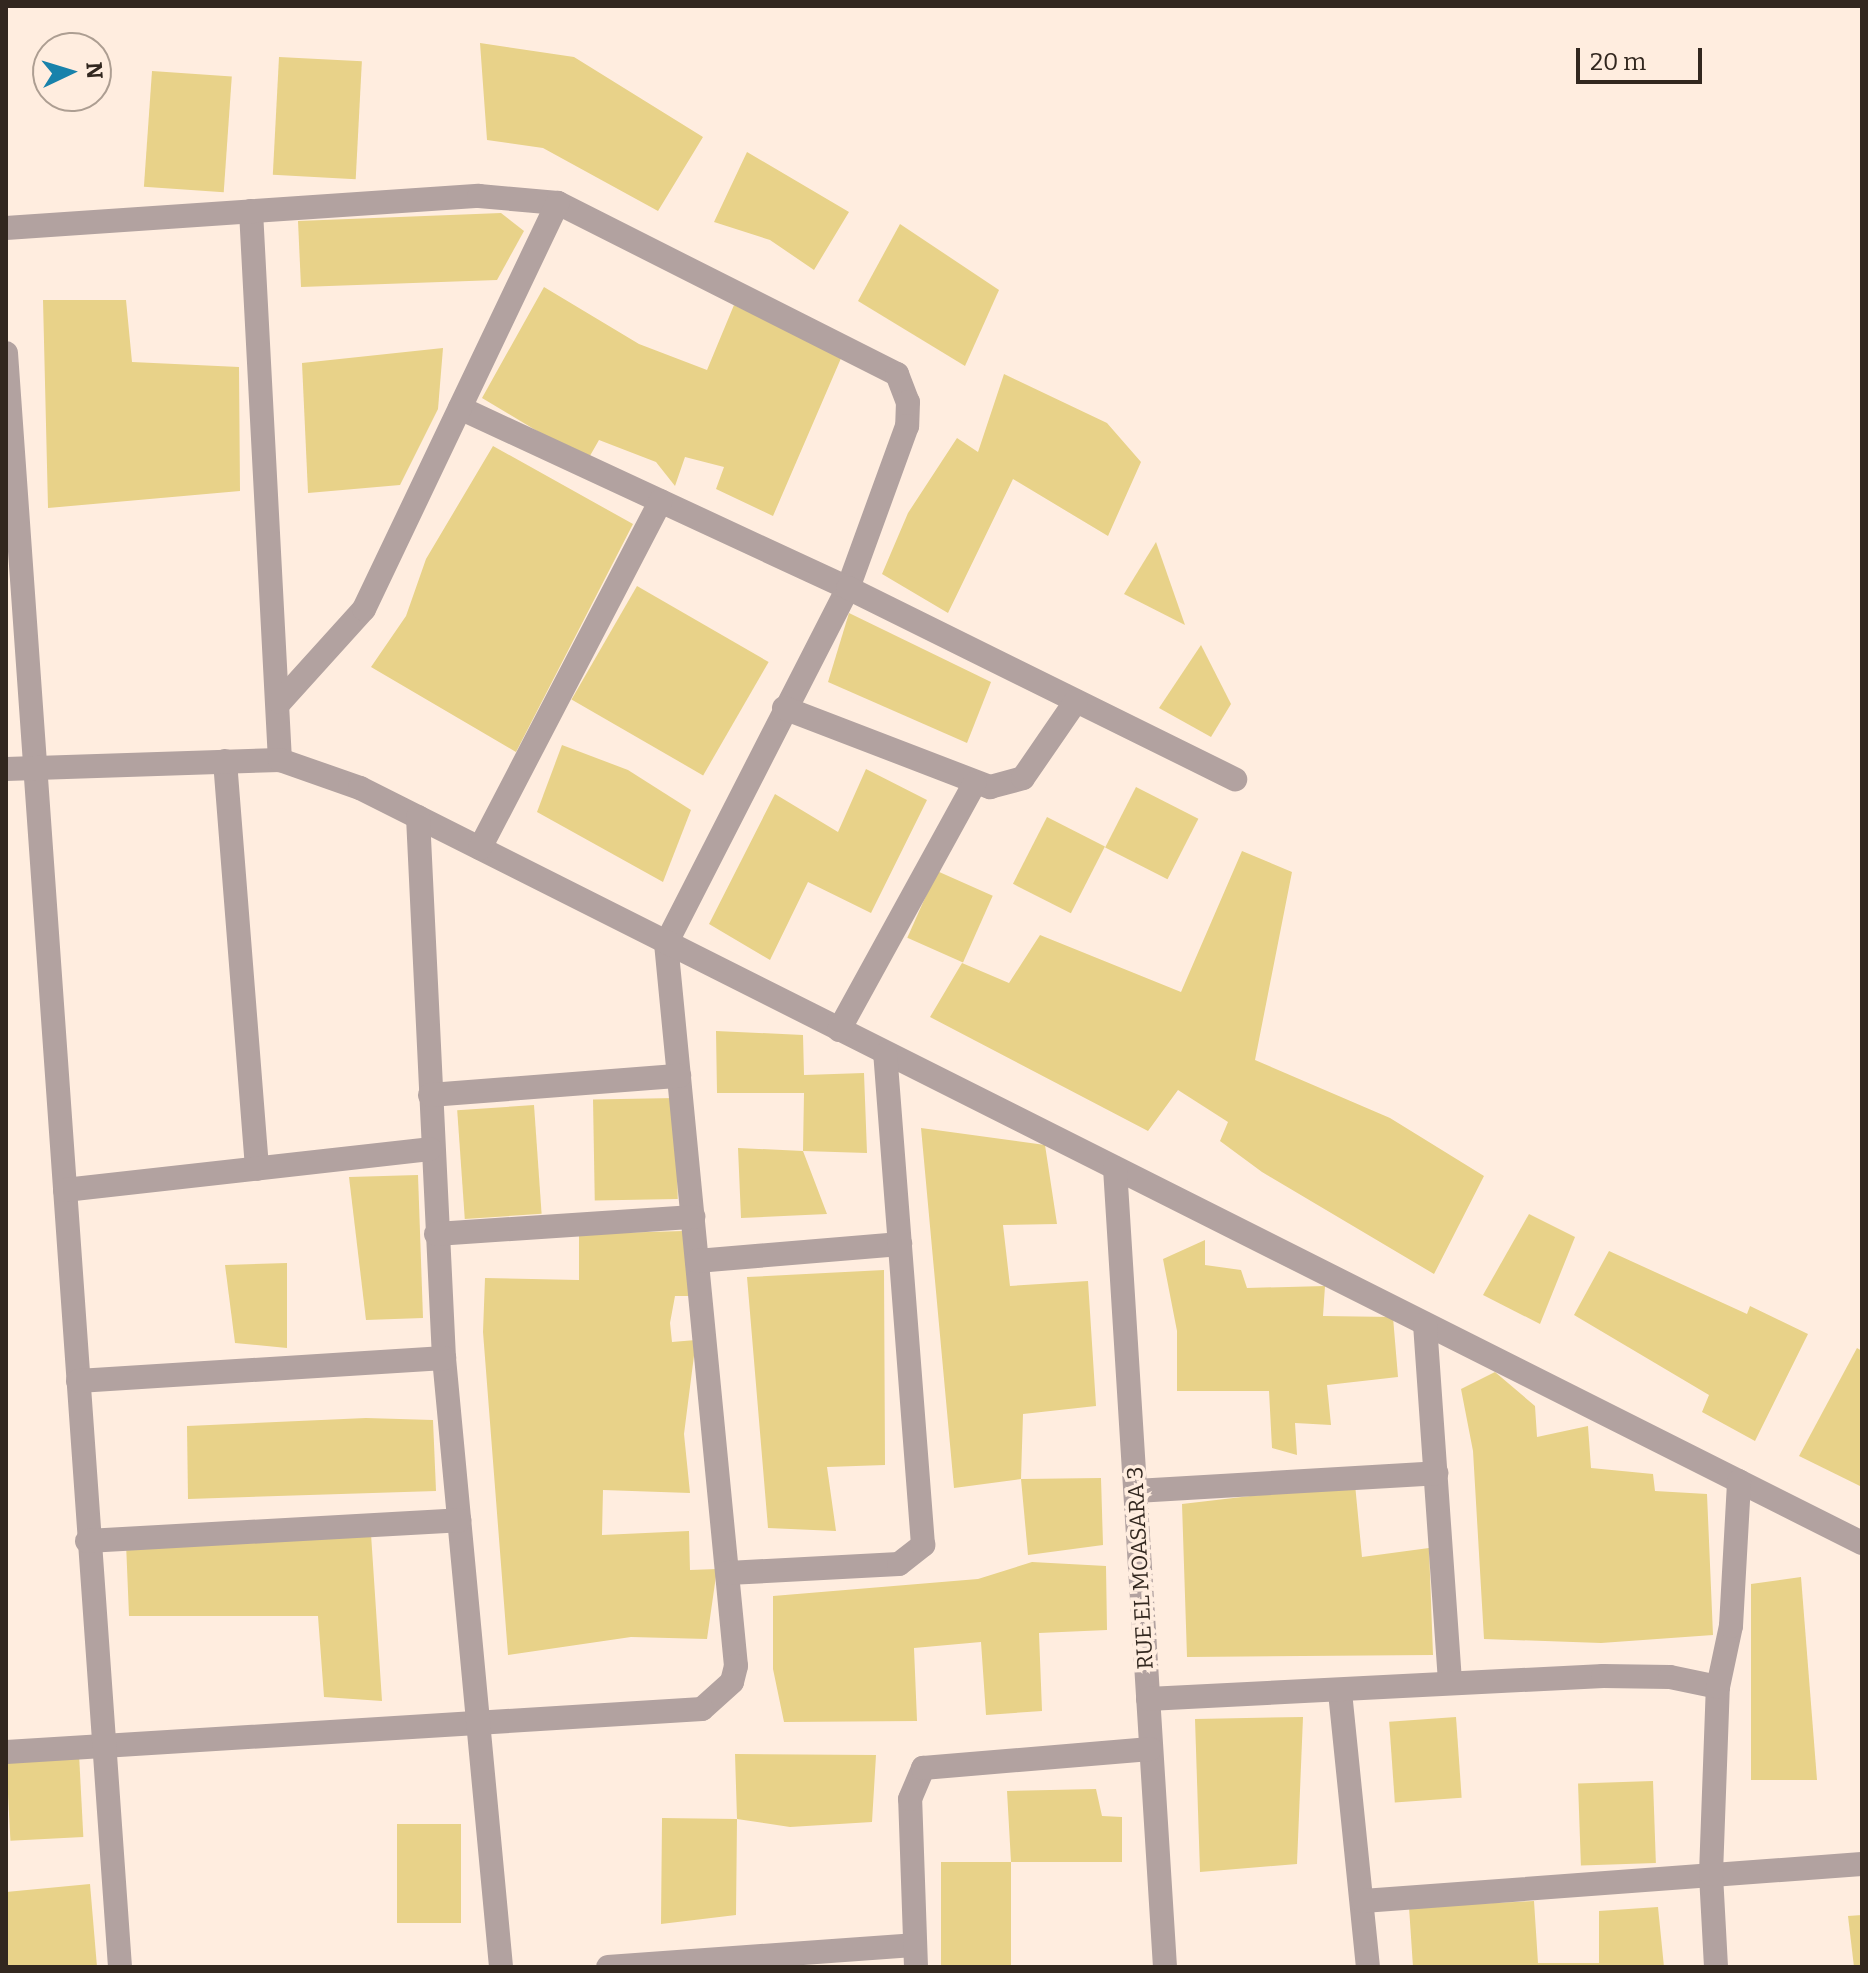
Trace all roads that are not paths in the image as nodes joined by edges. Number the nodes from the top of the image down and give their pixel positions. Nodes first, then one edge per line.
1 (558, 203) junction
2 (251, 211) junction
3 (6, 228) edge
4 (6, 353) edge
5 (460, 408) junction
6 (661, 501) junction
7 (848, 588) junction
8 (1076, 701) junction
9 (280, 702) junction
10 (784, 708) junction
11 (280, 760) junction
12 (225, 761) junction
13 (35, 768) junction
14 (6, 769) edge
15 (1235, 779) dead end
16 (974, 784) junction
17 (418, 817) junction
18 (480, 848) junction
19 (666, 943) junction
20 (839, 1030) junction
21 (885, 1054) junction
22 (679, 1076) junction
23 (430, 1095) junction
24 (430, 1149) junction
25 (1115, 1168) junction
26 (257, 1169) junction
27 (65, 1190) junction
28 (693, 1217) junction
29 (436, 1234) junction
30 (900, 1244) junction
31 (697, 1261) junction
32 (1425, 1324) junction
33 (444, 1358) junction
34 (78, 1381) junction
35 (1436, 1473) junction
36 (1739, 1481) junction
37 (1136, 1491) junction
38 (459, 1520) junction
39 (87, 1541) junction
40 (1862, 1543) edge
41 (728, 1573) junction
42 (1450, 1682) junction
43 (1718, 1687) junction
44 (1340, 1692) junction
45 (1148, 1699) junction
46 (479, 1728) junction
47 (103, 1746) junction
48 (1150, 1749) junction
49 (6, 1752) edge
50 (1862, 1864) edge
51 (1711, 1874) junction
52 (1363, 1901) junction
53 (915, 1956) edge
54 (120, 1967) edge
55 (501, 1967) edge
56 (608, 1967) edge
57 (1165, 1967) edge
58 (1368, 1967) edge
59 (1716, 1967) edge

1 - 2 street
1 - 5 street
1 - 7 street
2 - 3 street
2 - 9 street
4 - 13 street
5 - 6 street
5 - 9 street
6 - 7 street
6 - 18 street
7 - 8 street
7 - 10 street
8 - 15 street
8 - 16 street
9 - 11 street
10 - 16 street
10 - 19 street
11 - 12 street
11 - 17 street
12 - 13 street
12 - 26 street
13 - 14 street
13 - 27 street
16 - 20 street
17 - 18 street
17 - 23 street
18 - 19 street
19 - 20 street
19 - 22 street
20 - 21 street
21 - 25 street
21 - 30 street
22 - 23 street
22 - 28 street
23 - 24 street
24 - 26 street
24 - 29 street
25 - 32 street
25 - 37 street, RUE EL MOASARA 3
26 - 27 street
27 - 34 street
28 - 29 street
28 - 31 street
29 - 33 street
30 - 31 street
30 - 41 street
31 - 41 street
32 - 35 street
32 - 36 street
33 - 34 street
33 - 38 street
34 - 39 street
35 - 37 street
35 - 42 street
36 - 40 street
36 - 43 street
37 - 45 street, RUE EL MOASARA 3
38 - 39 street
38 - 46 street
39 - 47 street
41 - 46 street
42 - 43 street
42 - 44 street
43 - 51 street
44 - 45 street
44 - 52 street
45 - 48 street, RUE EL MOASARA 3
46 - 47 street
46 - 55 street
47 - 49 street
47 - 54 street
48 - 53 street
48 - 57 street, RUE EL MOASARA 3
50 - 51 street
51 - 52 street
51 - 59 street
52 - 58 street
53 - 56 street

